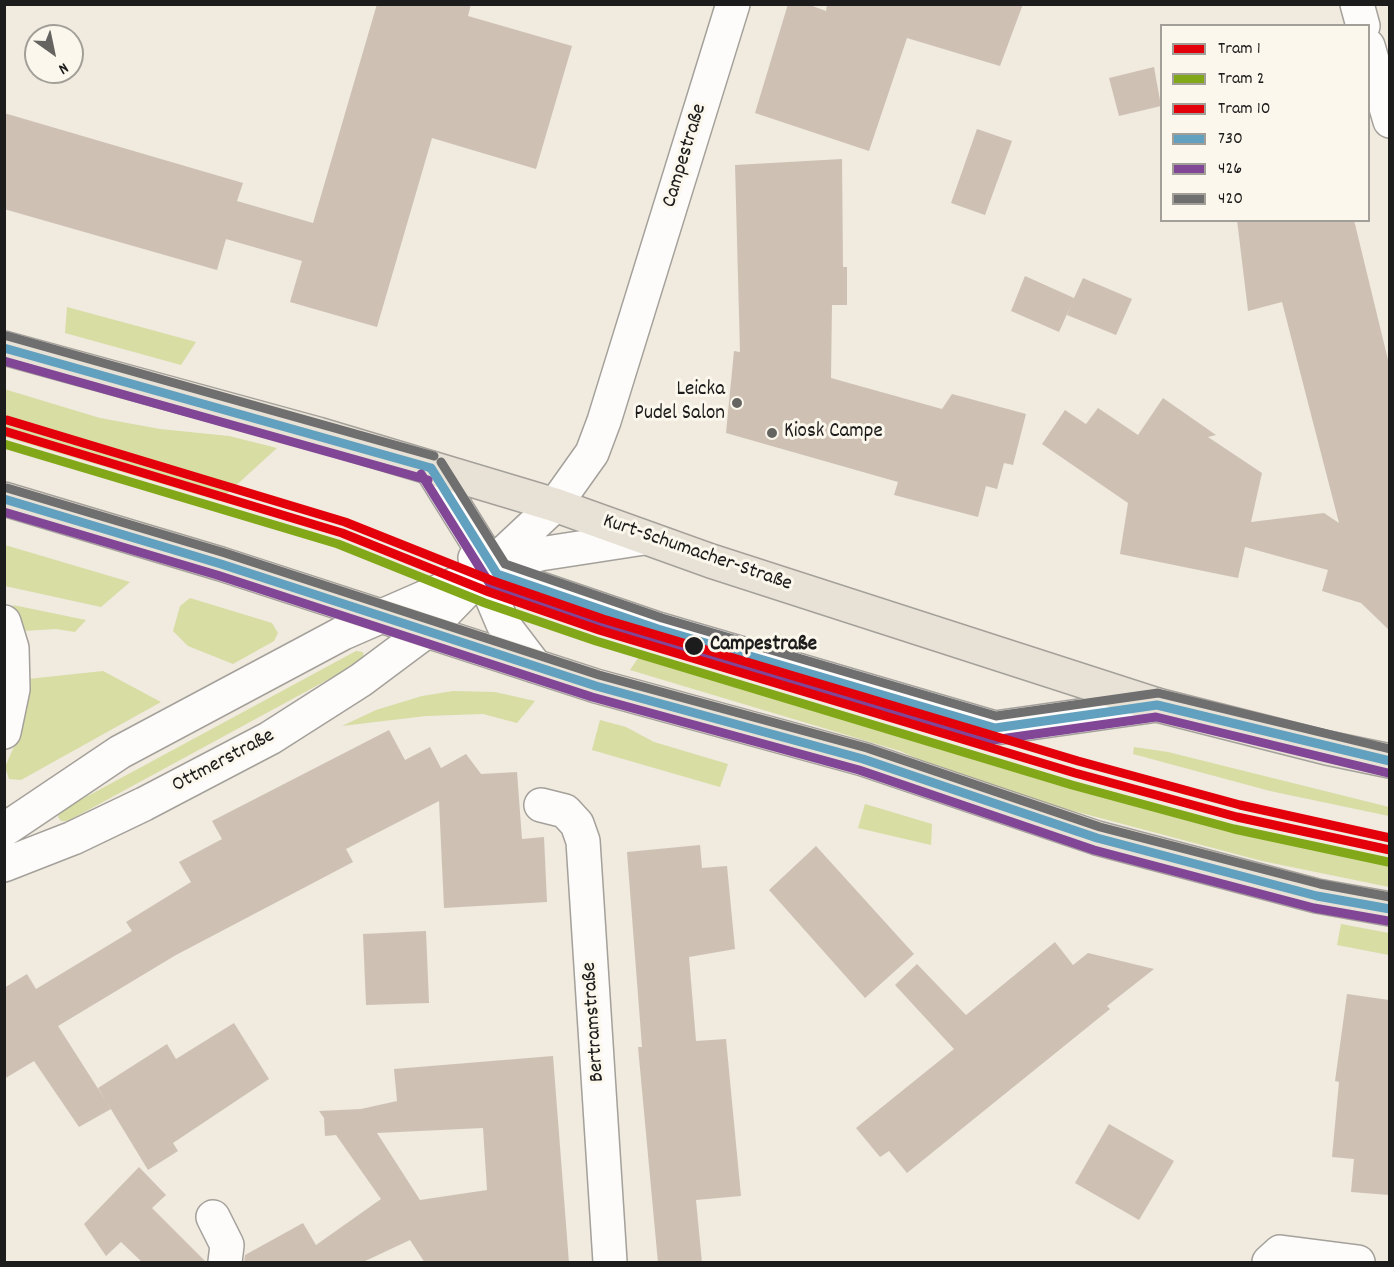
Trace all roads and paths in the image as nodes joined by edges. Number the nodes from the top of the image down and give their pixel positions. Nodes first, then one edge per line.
1 (733, 4) edge
2 (1357, 4) edge
3 (1362, 24) edge
4 (1370, 53) edge
5 (1389, 121) edge
6 (4, 348) edge
7 (417, 464) junction
8 (4, 499) edge
9 (555, 505) junction
10 (644, 538) junction
11 (489, 568) junction
12 (381, 616) junction
13 (4, 622) edge
14 (428, 630) junction
15 (535, 666) junction
16 (1157, 705) junction
17 (4, 732) edge
18 (1389, 761) edge
19 (541, 805) dead end
20 (4, 830) edge
21 (4, 865) edge
22 (1389, 909) edge
23 (213, 1217) dead end
24 (225, 1263) edge
25 (610, 1263) edge
26 (1269, 1263) edge
27 (1358, 1263) edge

1 - 9 street, Campestraße
2 - 3 street
4 - 5 street
6 - 7 main road, Kurt-Schumacher-Straße
7 - 9 main road, Kurt-Schumacher-Straße
7 - 11 street
8 - 12 main road
9 - 10 main road, Kurt-Schumacher-Straße
9 - 11 street, Campestraße
10 - 11 street
10 - 16 main road, Kurt-Schumacher-Straße
11 - 12 street
11 - 14 street, Ottmerstraße
11 - 15 street
11 - 16 street
12 - 14 main road
12 - 20 street
13 - 17 street
14 - 15 main road
14 - 21 street, Ottmerstraße
15 - 22 main road
16 - 18 main road, Kurt-Schumacher-Straße
19 - 25 street, Bertramstraße
23 - 24 street
26 - 27 street

